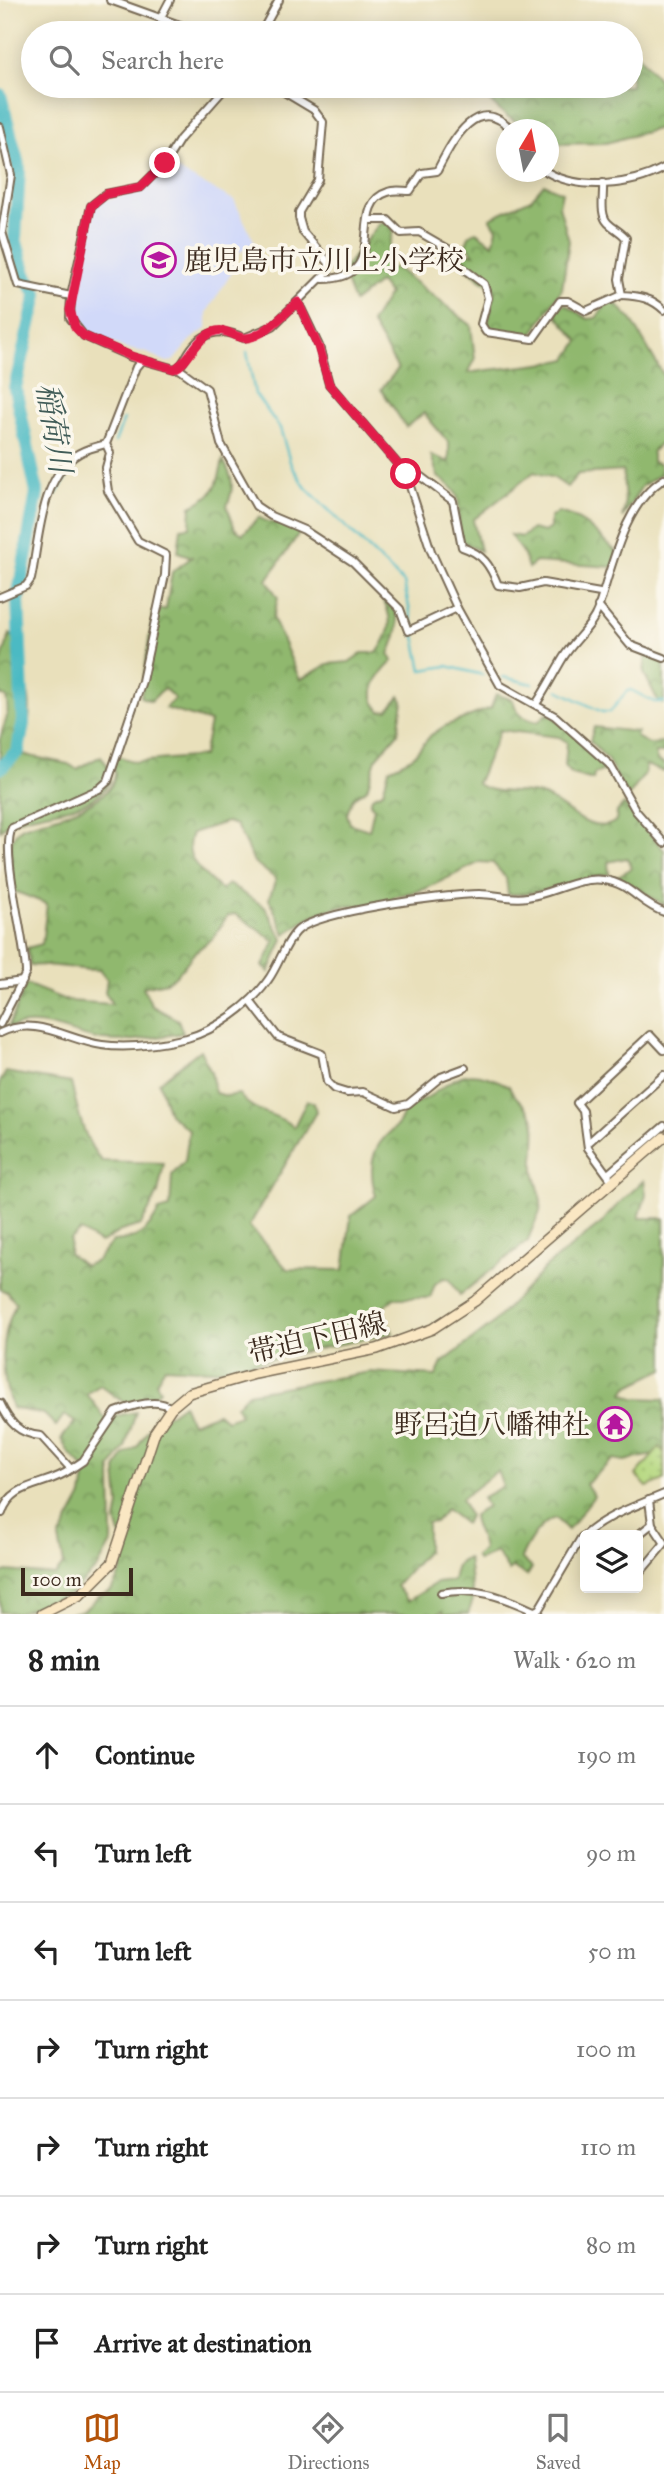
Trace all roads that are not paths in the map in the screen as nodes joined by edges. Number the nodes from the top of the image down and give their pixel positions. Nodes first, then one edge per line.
1 (110, 0) edge
2 (170, 0) edge
3 (279, 0) edge
4 (160, 19) junction
5 (166, 21) edge
6 (268, 21) edge
7 (216, 98) edge
8 (294, 98) edge
9 (496, 119) edge
10 (0, 127) edge
11 (662, 171) edge
12 (559, 177) edge
13 (603, 183) junction
14 (368, 220) junction
15 (323, 279) junction
16 (622, 295) junction
17 (71, 296) junction
18 (298, 302) junction
19 (664, 310) edge
20 (142, 360) junction
21 (178, 368) junction
22 (106, 444) junction
23 (406, 474) junction
24 (664, 479) edge
25 (600, 593) junction
26 (0, 597) edge
27 (598, 606) junction
28 (457, 608) junction
29 (664, 658) edge
30 (536, 704) junction
31 (664, 843) edge
32 (664, 912) edge
33 (23, 981) junction
34 (0, 984) edge
35 (250, 1001) junction
36 (0, 1024) edge
37 (0, 1033) edge
38 (664, 1050) edge
39 (465, 1068) dead end
40 (664, 1075) edge
41 (664, 1126) edge
42 (664, 1137) edge
43 (588, 1143) junction
44 (610, 1177) junction
45 (0, 1403) edge
46 (171, 1408) junction
47 (8, 1421) junction
48 (0, 1425) edge
49 (71, 1469) junction
50 (664, 1494) edge
51 (649, 1500) junction
52 (2, 1513) dead end
53 (652, 1524) junction
54 (643, 1531) edge
55 (664, 1543) edge
56 (643, 1569) edge
57 (441, 1593) dead end
58 (536, 1612) edge
59 (41, 1614) edge

1 - 4 street
2 - 4 street
3 - 6 street
4 - 5 street
7 - 17 street
8 - 15 street
9 - 14 street
10 - 17 street
11 - 13 street
12 - 13 street
13 - 16 street
14 - 15 street
14 - 16 street
15 - 18 street
16 - 19 street
17 - 20 street
18 - 21 street
18 - 23 street
20 - 21 street
20 - 22 street
21 - 28 street
22 - 26 street
22 - 33 street
23 - 25 street
23 - 28 street
24 - 25 street
25 - 27 street
27 - 29 street
27 - 30 street
28 - 30 street
30 - 31 street
32 - 35 street
33 - 34 street
33 - 36 street
35 - 37 street
35 - 39 street
38 - 43 street
40 - 43 street
41 - 44 street
42 - 44 main road, 帯迫下田線
43 - 44 street
44 - 46 main road, 帯迫下田線
45 - 47 street
46 - 49 street
46 - 59 main road, 帯迫下田線
47 - 48 street
47 - 49 street
49 - 52 street
50 - 51 street
51 - 53 street
51 - 58 street
53 - 54 street
53 - 55 street
55 - 56 street
57 - 58 street

